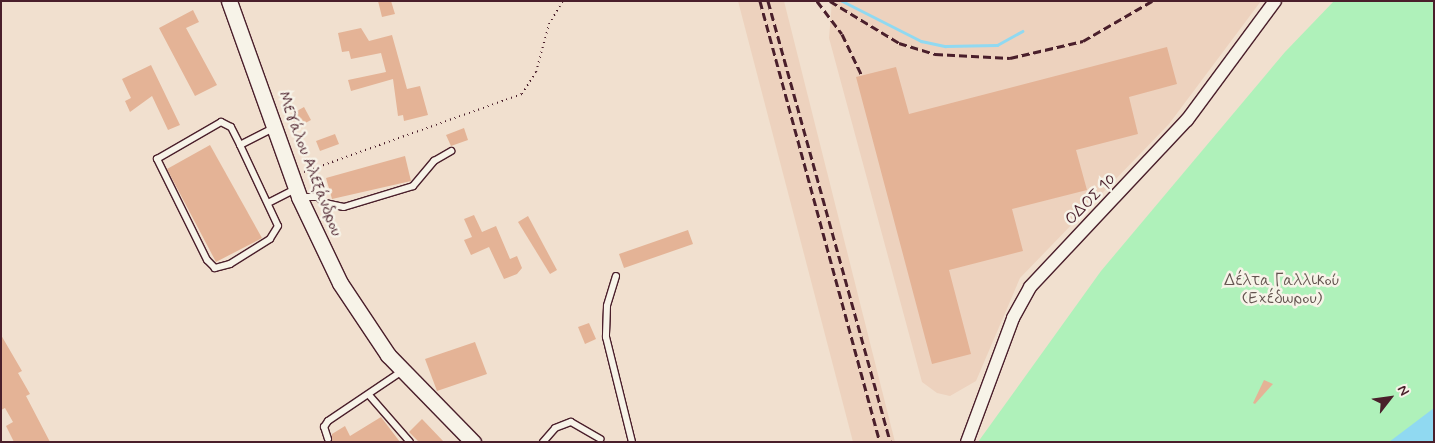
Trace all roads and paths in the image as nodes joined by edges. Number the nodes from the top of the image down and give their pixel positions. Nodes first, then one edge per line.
1 (229, 1) edge
2 (563, 1) edge
3 (1275, 1) edge
4 (275, 127) junction
5 (240, 145) junction
6 (451, 151) dead end
7 (296, 187) junction
8 (270, 202) junction
9 (616, 276) dead end
10 (402, 372) junction
11 (368, 395) junction
12 (600, 439) dead end
13 (328, 440) dead end
14 (410, 442) edge
15 (473, 442) edge
16 (542, 442) edge
17 (632, 442) edge
18 (967, 442) edge

1 - 4 street, Μεγάλου Αλεξάνδρου
2 - 7 path
3 - 18 street, ΟΔΟΣ 10
4 - 5 lane
4 - 7 street, Μεγάλου Αλεξάνδρου
5 - 8 lane
5 - 8 lane
6 - 7 lane
7 - 8 lane
7 - 10 street, Μεγάλου Αλεξάνδρου
9 - 17 lane
10 - 11 lane
10 - 15 street, Μεγάλου Αλεξάνδρου
11 - 13 lane
11 - 14 lane
12 - 16 lane

